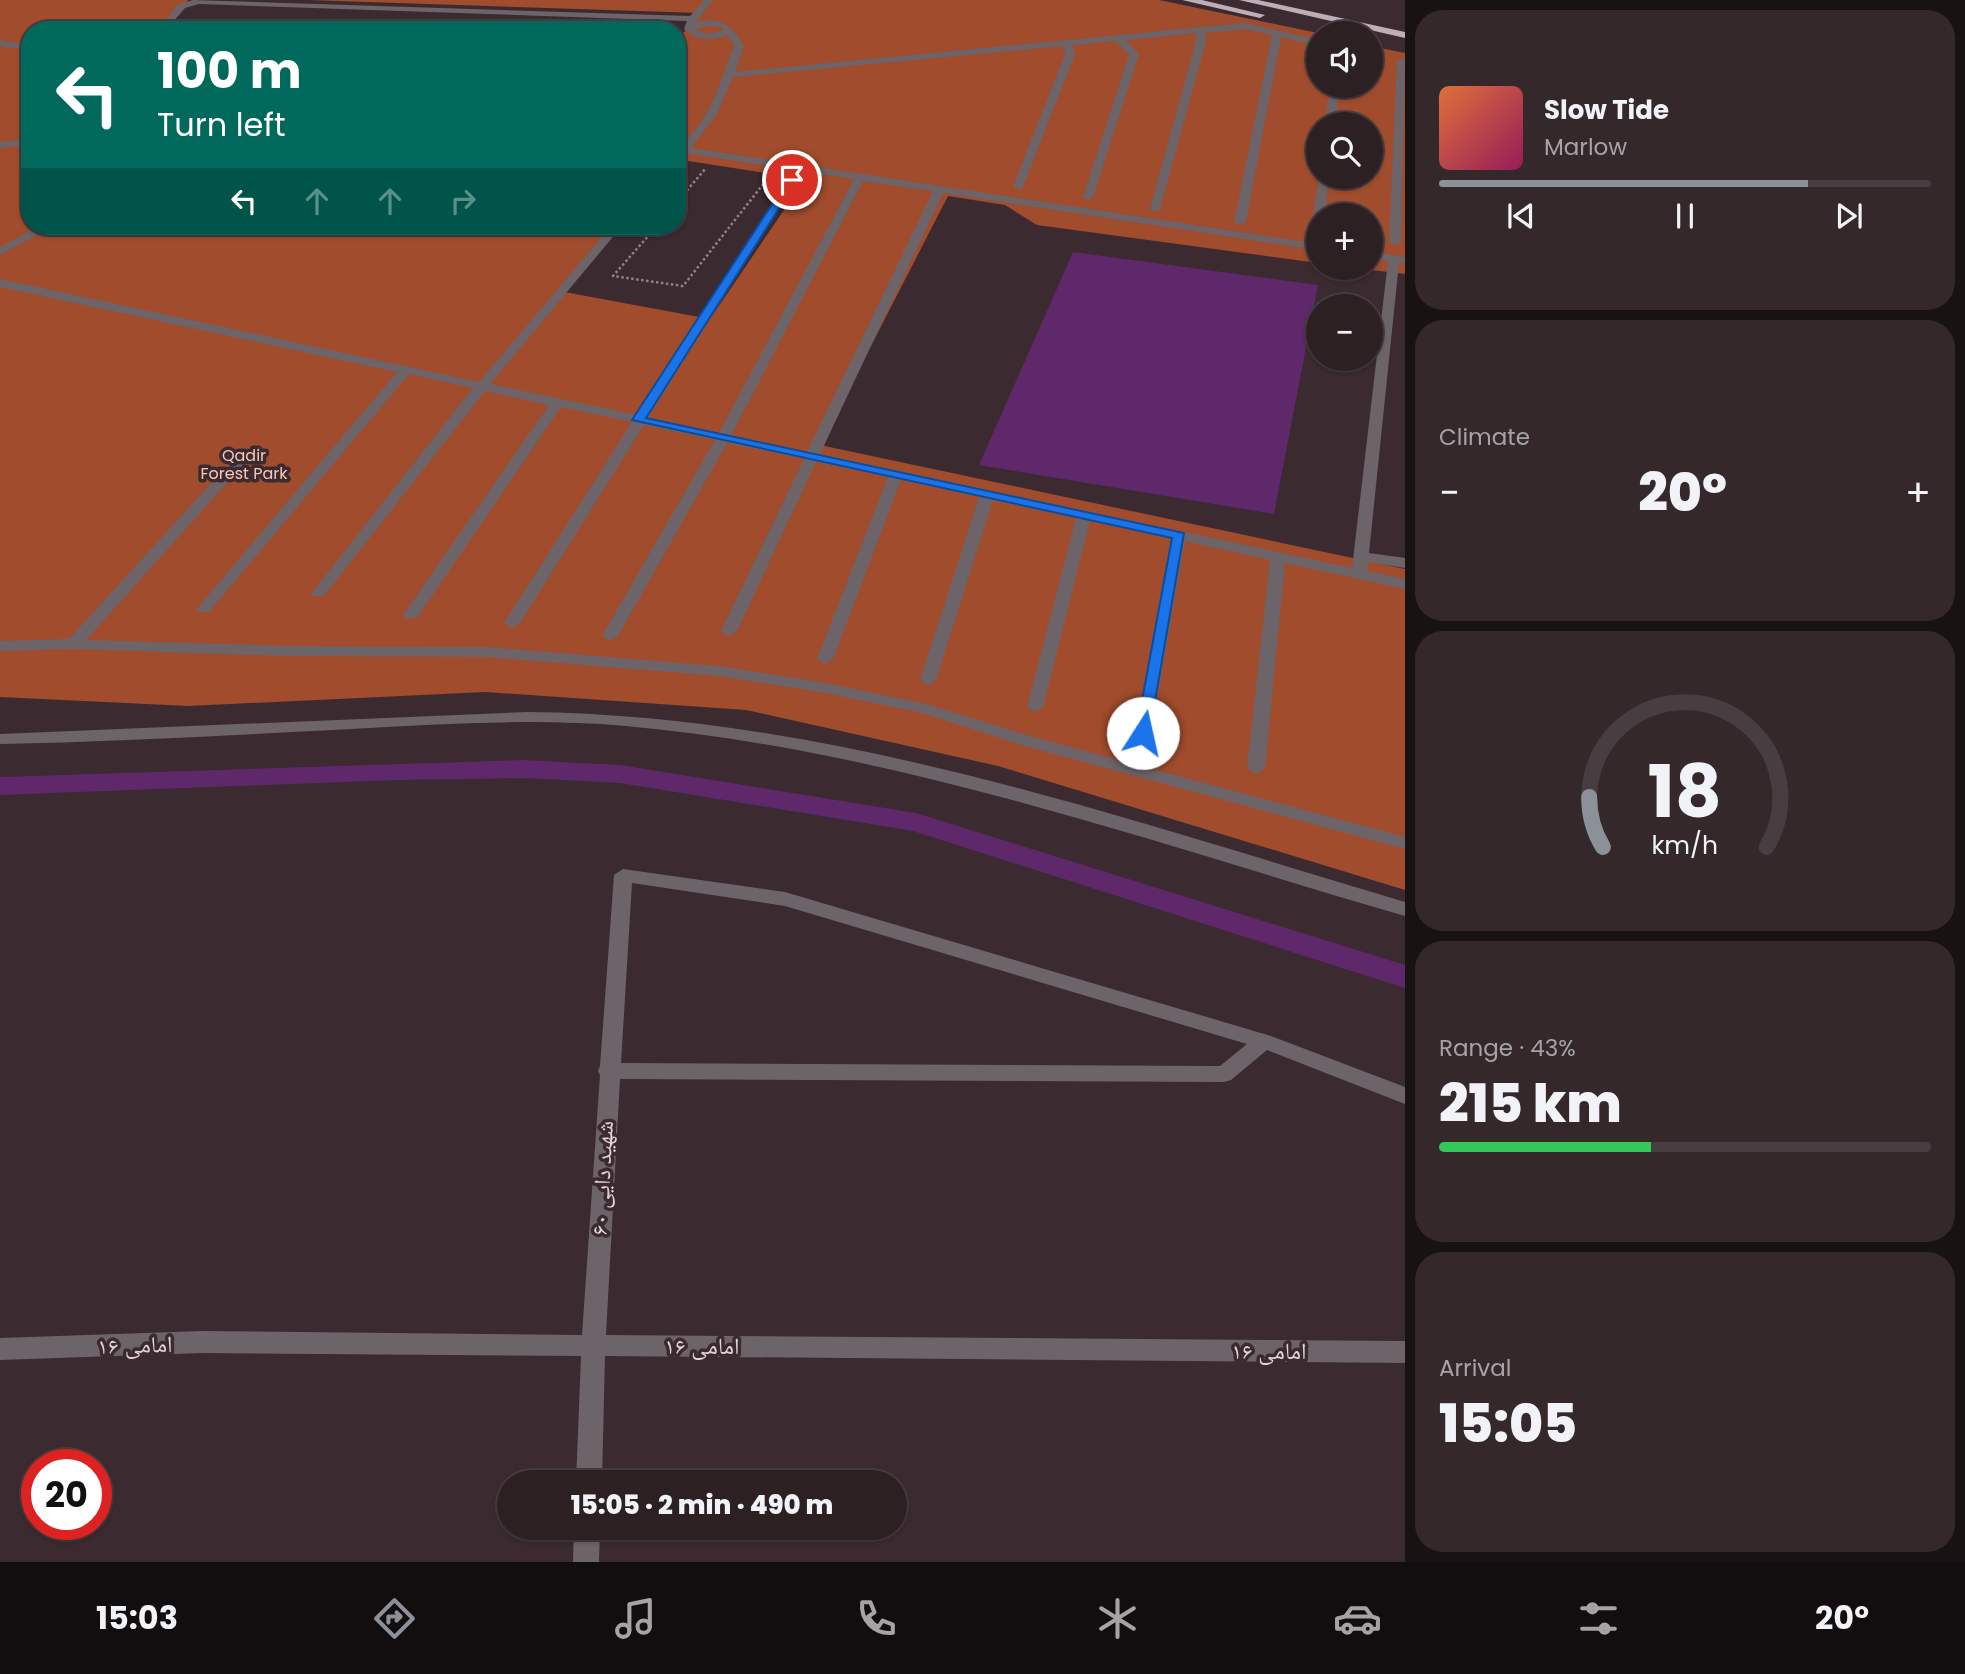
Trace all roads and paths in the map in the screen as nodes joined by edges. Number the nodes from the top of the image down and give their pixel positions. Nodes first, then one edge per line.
1 (709, 0) edge
2 (718, 0) edge
3 (1187, 0) edge
4 (1244, 0) edge
5 (168, 21) edge
6 (549, 21) edge
7 (715, 23) junction
8 (1306, 25) edge
9 (686, 29) edge
10 (689, 29) junction
11 (730, 30) junction
12 (1199, 30) junction
13 (1277, 33) junction
14 (1405, 35) edge
15 (1117, 38) junction
16 (1306, 40) edge
17 (0, 43) edge
18 (1067, 43) junction
19 (1383, 43) edge
20 (21, 46) edge
21 (1405, 48) edge
22 (1405, 61) edge
23 (729, 75) junction
24 (21, 143) edge
25 (0, 145) edge
26 (686, 145) edge
27 (686, 150) edge
28 (698, 164) dead end
29 (768, 177) dead end
30 (860, 177) junction
31 (792, 180) dead end
32 (1018, 187) dead end
33 (939, 190) junction
34 (686, 192) edge
35 (1088, 197) dead end
36 (1155, 209) dead end
37 (1240, 222) dead end
38 (31, 235) edge
39 (609, 235) edge
40 (649, 235) edge
41 (1395, 242) dead end
42 (1306, 245) edge
43 (0, 252) edge
44 (1400, 259) edge
45 (1399, 277) edge
46 (0, 283) edge
47 (406, 370) junction
48 (482, 386) junction
49 (557, 402) junction
50 (639, 420) junction
51 (723, 438) junction
52 (812, 457) junction
53 (239, 461) dead end
54 (896, 475) junction
55 (987, 495) junction
56 (1084, 516) junction
57 (1179, 536) junction
58 (1361, 556) junction
59 (1278, 557) junction
60 (1405, 564) edge
61 (1359, 575) junction
62 (1405, 584) edge
63 (319, 593) dead end
64 (204, 609) dead end
65 (411, 615) dead end
66 (512, 623) dead end
67 (729, 631) dead end
68 (610, 636) dead end
69 (73, 644) junction
70 (0, 646) edge
71 (825, 659) dead end
72 (928, 680) dead end
73 (1035, 707) dead end
74 (1143, 733) dead end
75 (0, 739) edge
76 (1256, 768) dead end
77 (1405, 843) edge
78 (1405, 909) edge
79 (1264, 1041) junction
80 (608, 1071) junction
81 (1405, 1096) edge
82 (593, 1346) junction
83 (0, 1349) edge
84 (1405, 1352) edge
85 (589, 1470) edge
86 (587, 1540) edge
87 (586, 1562) edge

1 - 10 street
2 - 7 street
3 - 8 highway
4 - 14 highway
5 - 6 street
7 - 10 street
7 - 11 street
9 - 10 street
10 - 11 street
11 - 23 street
12 - 13 street
12 - 15 street
12 - 36 street
13 - 16 street
13 - 37 street
15 - 18 street
15 - 35 street
17 - 20 street
18 - 23 street
18 - 32 street
19 - 21 highway
22 - 41 street
23 - 26 street
24 - 25 street
27 - 30 street
28 - 34 path
29 - 40 path
30 - 33 street
30 - 51 street
31 - 50 street
33 - 42 street
33 - 52 street
38 - 43 street
39 - 48 street
44 - 45 street
45 - 58 street
46 - 47 street
47 - 48 street
47 - 64 street
48 - 49 street
48 - 63 street
49 - 50 street
49 - 65 street
50 - 51 street
50 - 66 street
51 - 52 street
51 - 68 street
52 - 54 street
52 - 67 street
53 - 69 street
54 - 55 street
54 - 71 street
55 - 56 street
55 - 72 street
56 - 57 street
56 - 73 street
57 - 59 street
57 - 74 street
58 - 60 street
58 - 61 street
59 - 61 street
59 - 76 street
61 - 62 street
69 - 70 street
69 - 77 street
75 - 78 street
79 - 80 street
79 - 80 street, شهید دایی ۶۰
79 - 81 street
80 - 82 street, شهید دایی ۶۰
82 - 83 street, امامی ۱۶
82 - 84 street, امامی ۱۶
82 - 85 street, شهید دایی ۶۰
86 - 87 street

